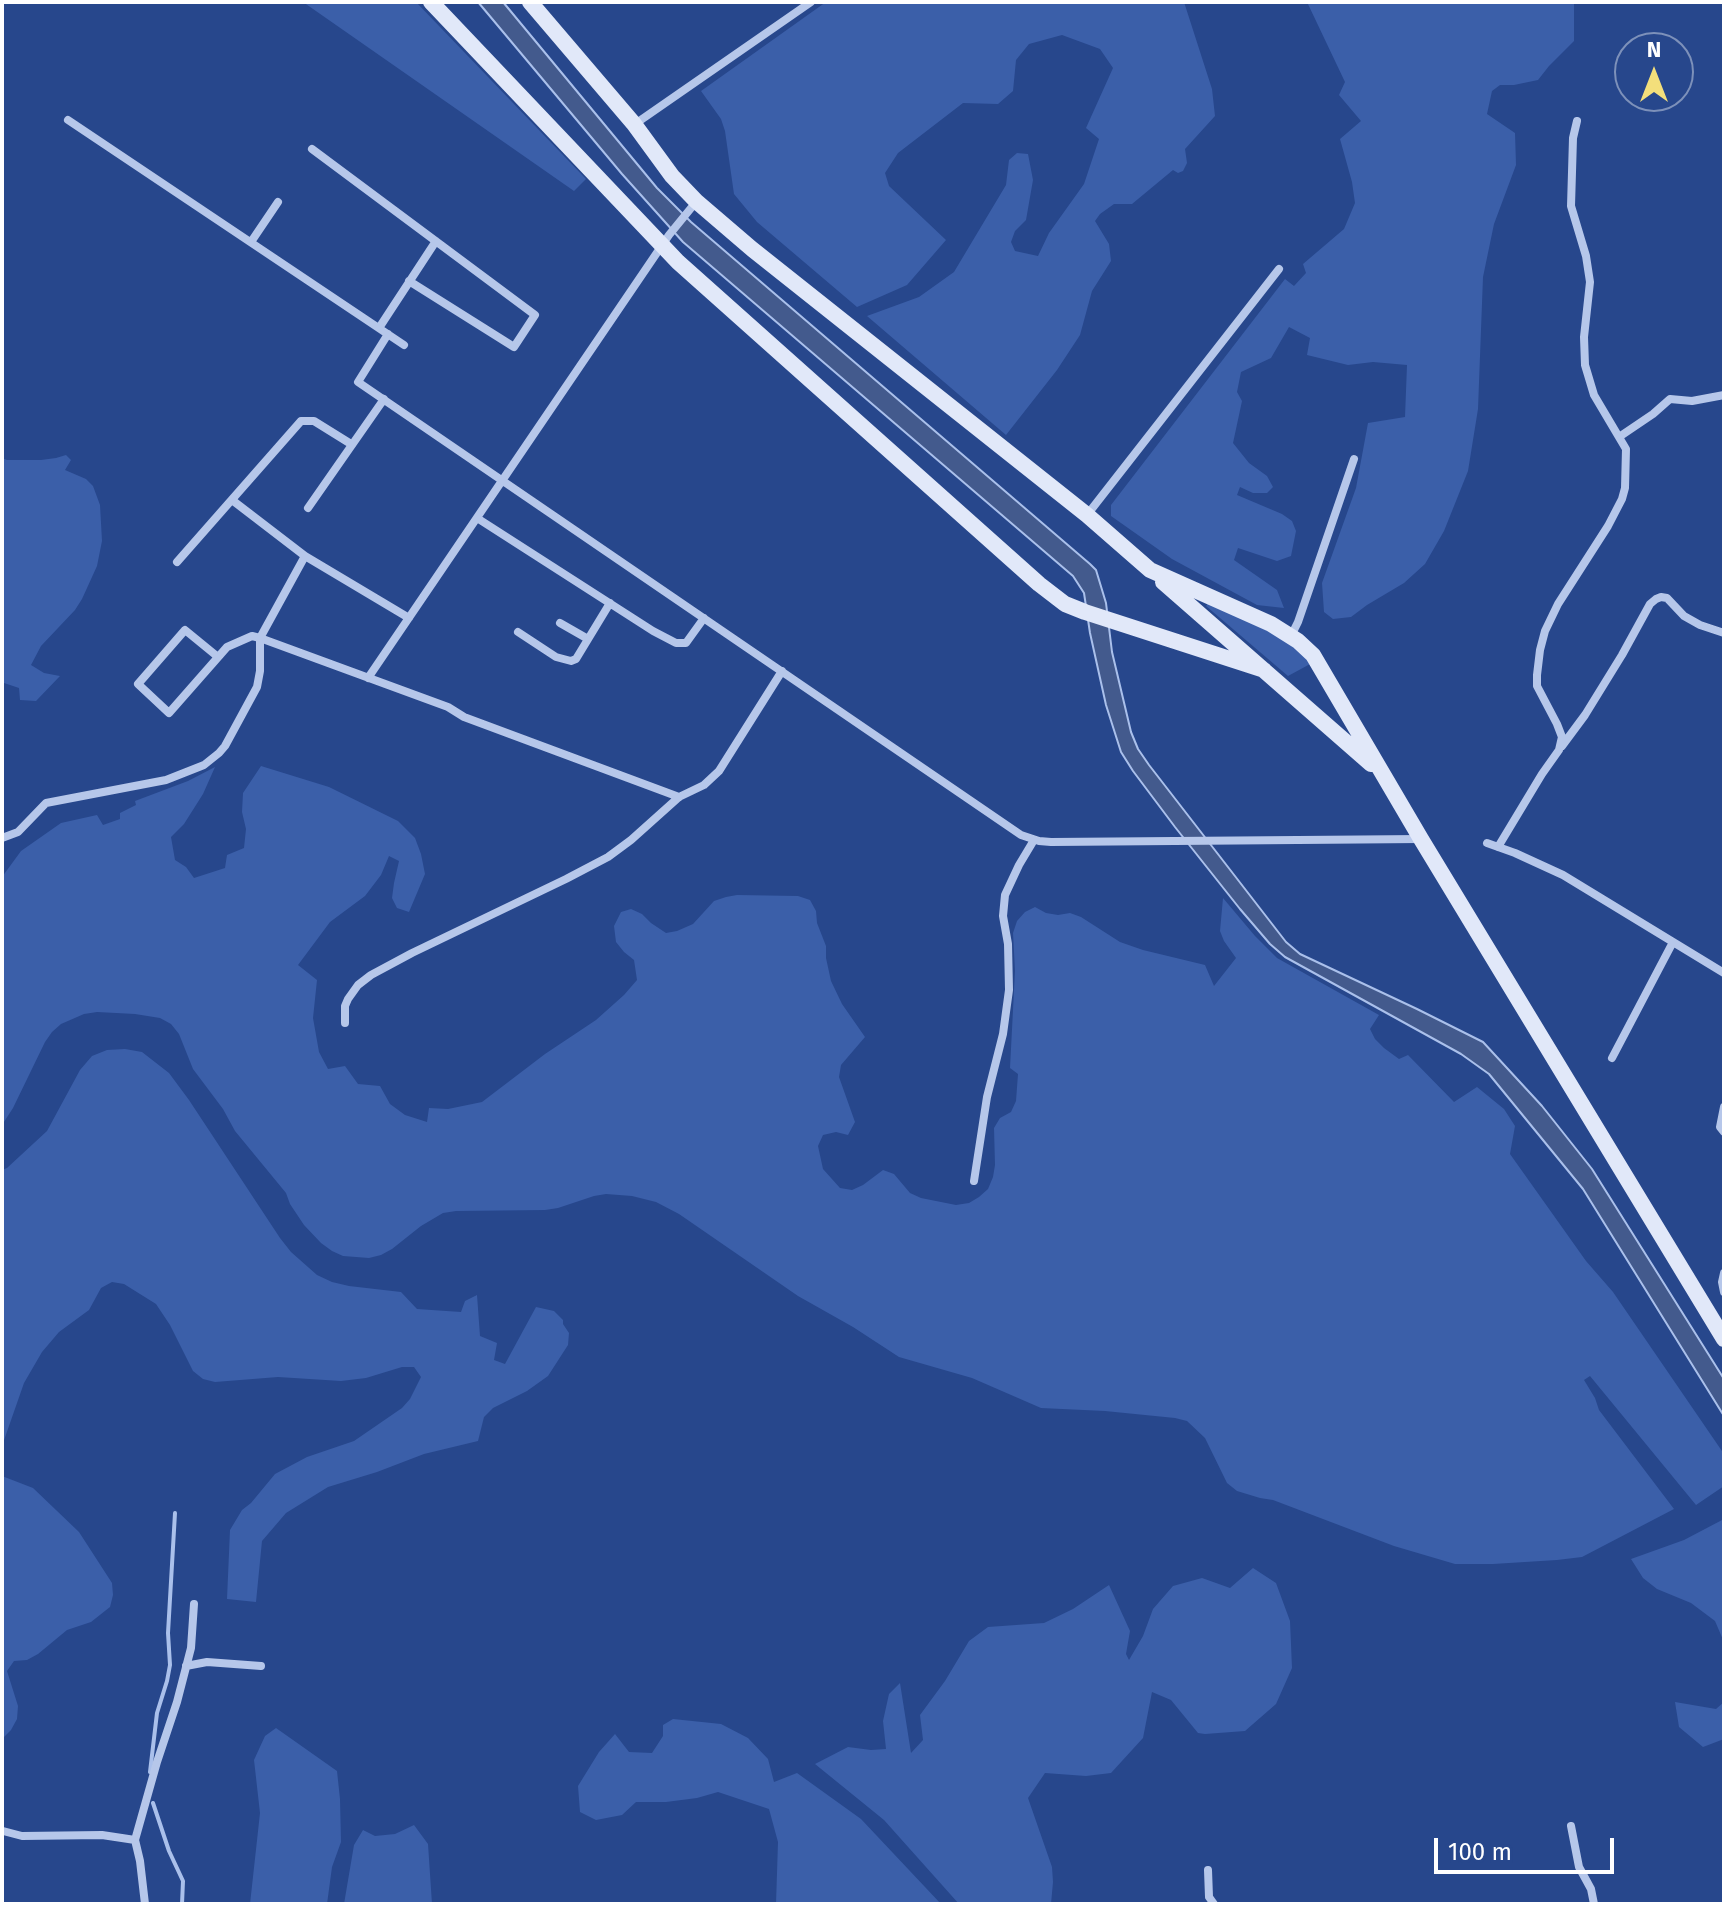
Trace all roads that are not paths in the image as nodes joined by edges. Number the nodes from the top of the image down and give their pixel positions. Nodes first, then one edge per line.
1 (431, 2) edge
2 (530, 2) edge
3 (811, 2) edge
4 (68, 120) dead end
5 (1577, 121) dead end
6 (634, 124) junction
7 (312, 149) dead end
8 (278, 202) dead end
9 (692, 206) junction
10 (665, 240) junction
11 (436, 241) junction
12 (251, 242) junction
13 (1279, 269) dead end
14 (409, 281) junction
15 (379, 328) junction
16 (388, 334) junction
17 (404, 345) dead end
18 (1724, 395) edge
19 (384, 399) junction
20 (1619, 437) junction
21 (351, 444) junction
22 (1354, 459) dead end
23 (503, 481) junction
24 (232, 500) junction
25 (308, 508) dead end
26 (1087, 515) junction
27 (477, 518) junction
28 (305, 556) junction
29 (177, 562) dead end
30 (1150, 570) junction
31 (610, 603) junction
32 (409, 618) junction
33 (704, 618) junction
34 (560, 623) dead end
35 (518, 632) dead end
36 (1724, 633) edge
37 (1290, 636) junction
38 (260, 638) junction
39 (588, 639) junction
40 (218, 657) junction
41 (1264, 670) junction
42 (782, 671) junction
43 (368, 678) junction
44 (1559, 750) junction
45 (1384, 775) junction
46 (679, 797) junction
47 (2, 838) edge
48 (1421, 839) junction
49 (1034, 840) junction
50 (1487, 843) dead end
51 (1498, 847) junction
52 (1673, 942) junction
53 (1724, 973) edge
54 (345, 1023) dead end
55 (1612, 1058) dead end
56 (1724, 1107) edge
57 (1724, 1132) edge
58 (974, 1181) dead end
59 (1724, 1273) edge
60 (1724, 1292) edge
61 (1724, 1339) edge
62 (194, 1604) dead end
63 (186, 1666) junction
64 (261, 1666) dead end
65 (1571, 1826) dead end
66 (3, 1831) edge
67 (135, 1840) junction
68 (1208, 1870) dead end
69 (145, 1904) edge
70 (1214, 1904) edge
71 (1594, 1904) edge

1 - 10 main road
2 - 6 main road
3 - 6 street
4 - 12 street
5 - 20 street
6 - 9 main road
7 - 11 street
8 - 12 street
9 - 10 street
9 - 26 main road
10 - 23 street
10 - 41 main road
11 - 14 street
11 - 14 street
12 - 15 street
13 - 26 street
14 - 15 street
15 - 16 street
16 - 17 street
16 - 19 street
18 - 20 street
19 - 21 street
19 - 23 street
20 - 44 street
21 - 24 street
21 - 25 street
22 - 37 street
23 - 27 street
23 - 33 street
24 - 28 street
24 - 29 street
26 - 30 main road
27 - 31 street
27 - 32 street
28 - 32 street
28 - 38 street
30 - 37 main road
30 - 41 main road
31 - 33 street
31 - 39 street
32 - 43 street
33 - 42 street
34 - 39 street
35 - 39 street
36 - 44 street
37 - 45 main road
38 - 40 street
38 - 43 street
38 - 47 street
40 - 40 street
41 - 45 main road
42 - 46 street
42 - 49 street
43 - 46 street
44 - 51 street
45 - 48 main road
46 - 54 street
48 - 49 street
48 - 61 main road
49 - 58 street
50 - 51 street
51 - 52 street
52 - 53 street
52 - 55 street
56 - 57 street
59 - 60 street
62 - 63 street
63 - 64 street
63 - 67 street
65 - 71 street
66 - 67 street
67 - 69 street
68 - 70 street

